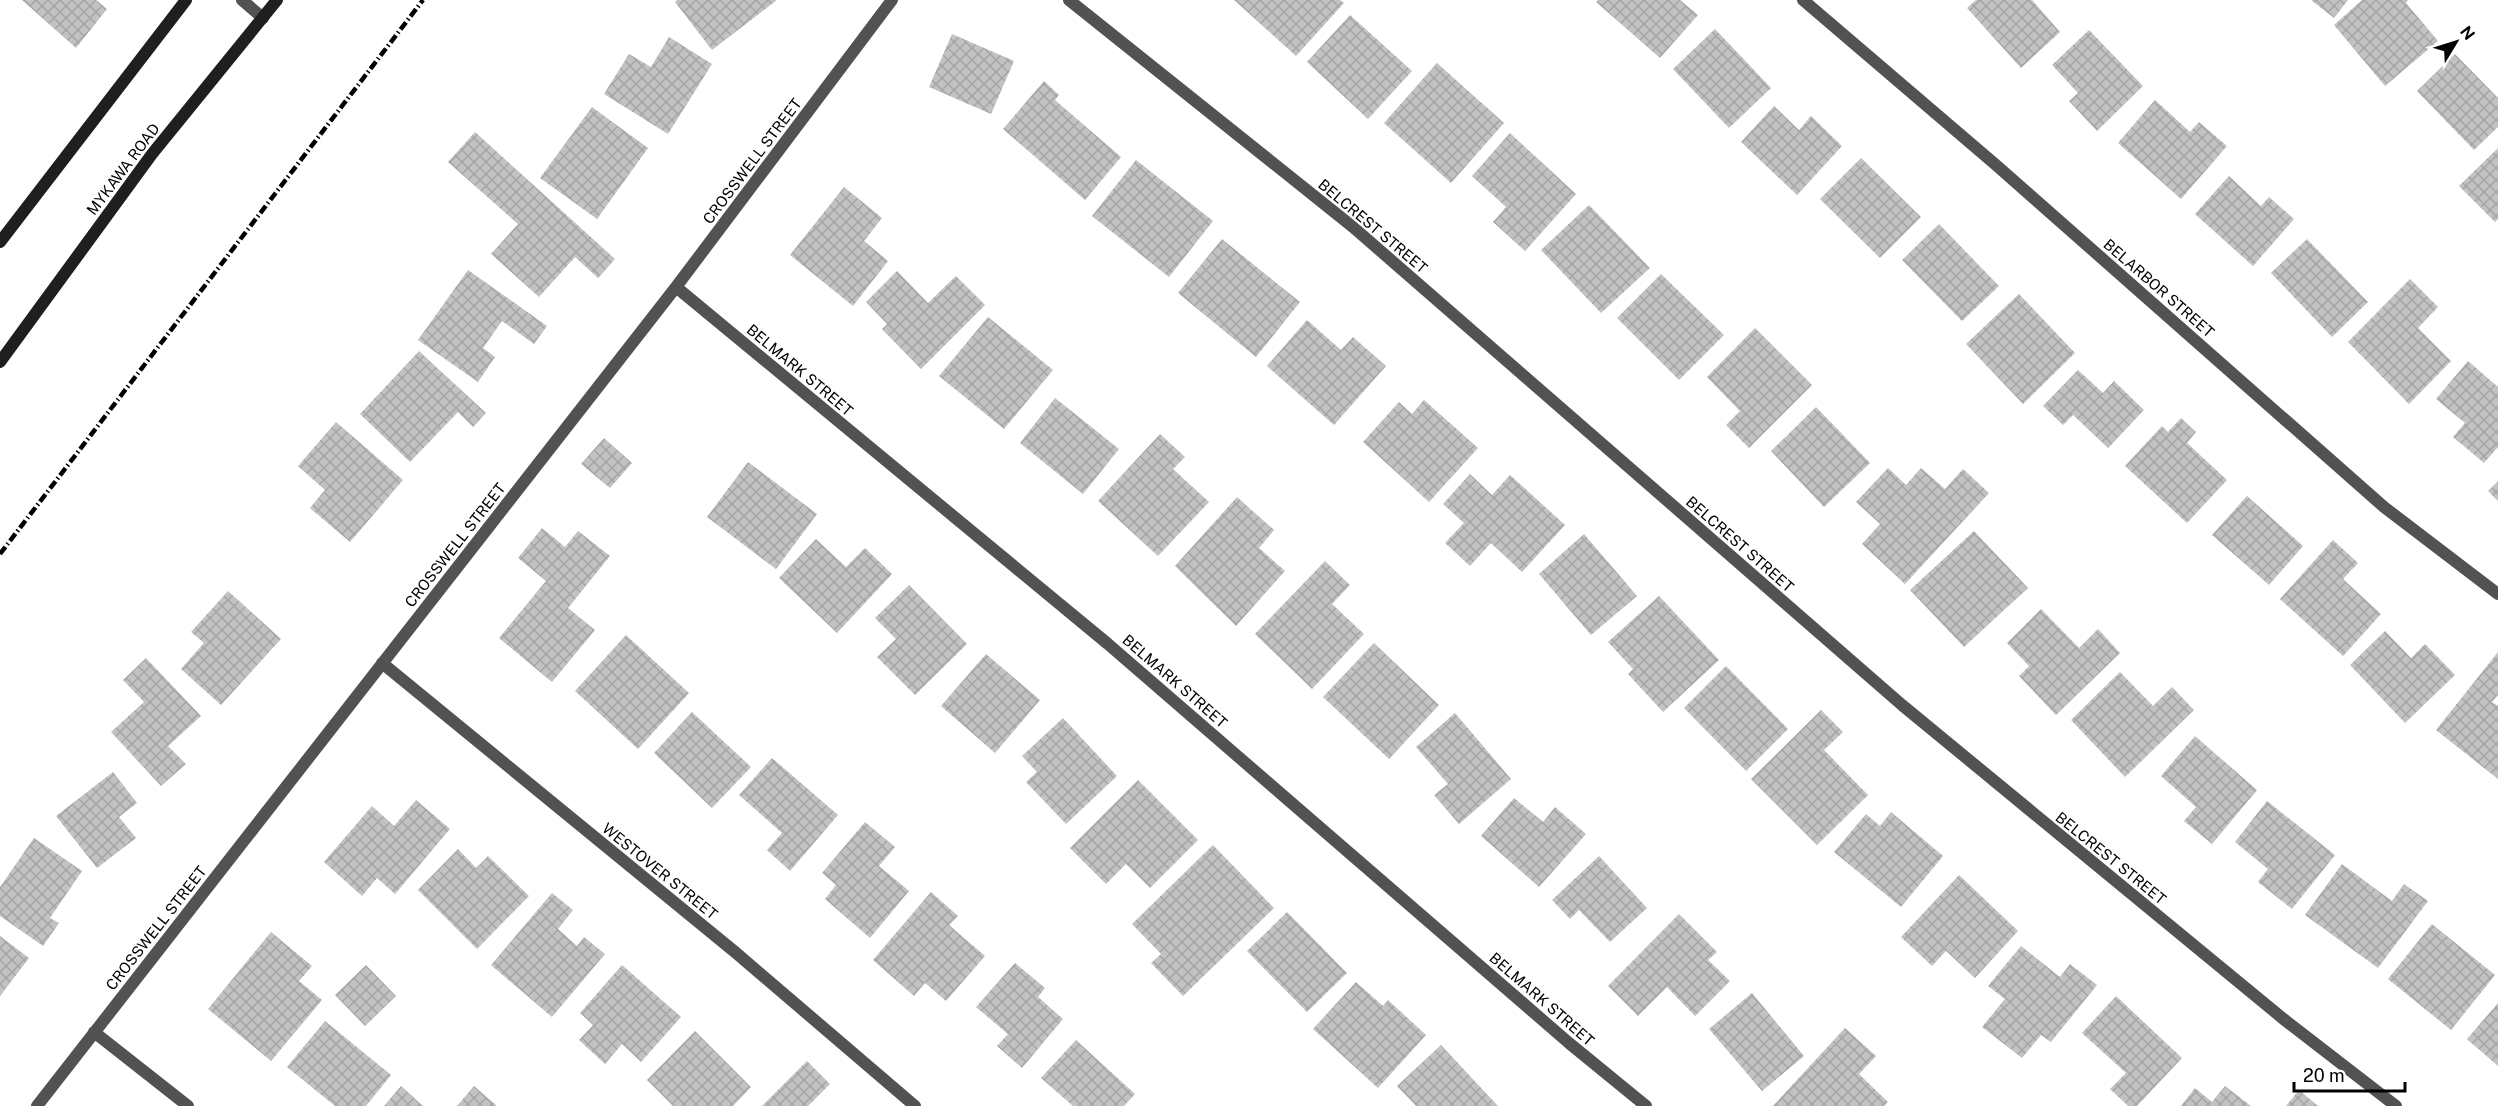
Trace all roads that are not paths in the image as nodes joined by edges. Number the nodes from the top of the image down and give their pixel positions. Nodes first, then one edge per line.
1 (186, 0) edge
2 (242, 0) edge
3 (277, 0) edge
4 (892, 0) edge
5 (1069, 0) edge
6 (1803, 0) edge
7 (263, 18) junction
8 (0, 242) edge
9 (676, 287) junction
10 (0, 362) edge
11 (2498, 594) edge
12 (382, 663) junction
13 (94, 1032) junction
14 (37, 1106) edge
15 (188, 1106) edge
16 (915, 1106) edge
17 (1646, 1106) edge
18 (2396, 1106) edge

1 - 8 main road
2 - 7 street
3 - 7 main road, MYKAWA ROAD
4 - 9 street, CROSSWELL STREET
5 - 18 street, BELCREST STREET
6 - 11 street, BELARBOR STREET
7 - 10 main road, MYKAWA ROAD
9 - 12 street, CROSSWELL STREET
9 - 17 street, BELMARK STREET
12 - 13 street, CROSSWELL STREET
12 - 16 street, WESTOVER STREET
13 - 14 street, CROSSWELL STREET
13 - 15 street

